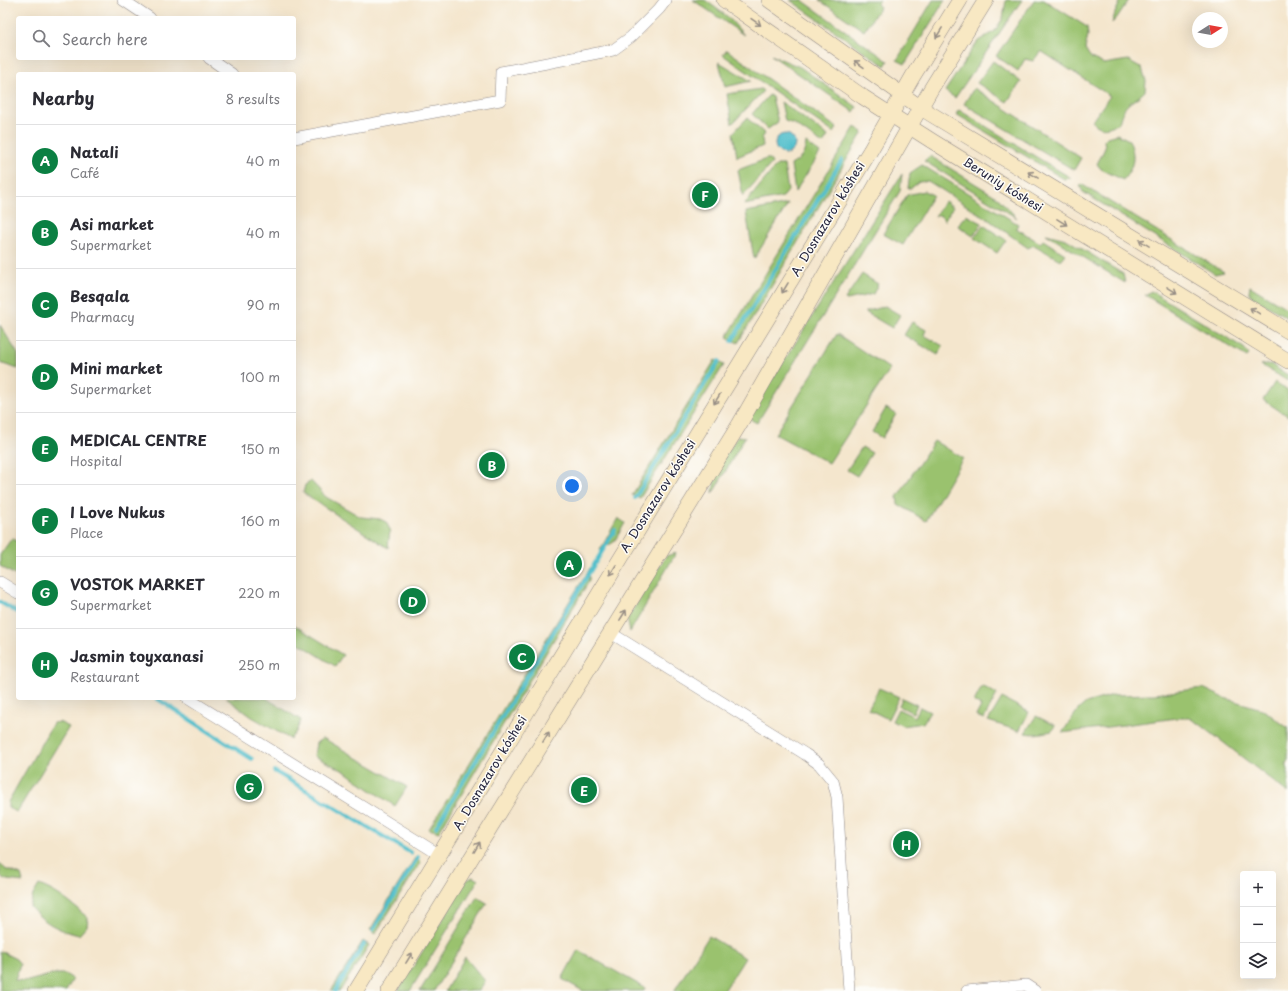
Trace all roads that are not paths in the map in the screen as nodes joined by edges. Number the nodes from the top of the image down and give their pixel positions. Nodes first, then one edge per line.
1 (124, 0) edge
2 (666, 0) edge
3 (724, 0) edge
4 (769, 0) edge
5 (960, 0) edge
6 (986, 0) edge
7 (147, 16) edge
8 (212, 60) edge
9 (918, 68) junction
10 (229, 72) edge
11 (876, 76) junction
12 (937, 80) junction
13 (902, 95) junction
14 (863, 97) junction
15 (921, 108) junction
16 (891, 115) junction
17 (910, 127) junction
18 (958, 130) junction
19 (296, 138) edge
20 (946, 150) junction
21 (870, 151) junction
22 (891, 161) junction
23 (1288, 331) edge
24 (1288, 361) edge
25 (0, 582) edge
26 (16, 592) edge
27 (611, 633) junction
28 (190, 700) edge
29 (440, 855) junction
30 (356, 991) edge
31 (389, 991) edge
32 (850, 991) edge
33 (967, 991) edge
34 (1035, 991) edge

1 - 7 street
2 - 19 street
3 -> 14 main road, Beruniy kóshesi
11 -> 4 main road, Beruniy kóshesi
5 -> 9 main road, A. Dosnazarov kóshesi
6 - 12 main road, A. Dosnazarov kóshesi
8 - 10 street
9 - 12 main road
9 - 13 main road, A. Dosnazarov kóshesi
11 - 13 main road, Beruniy kóshesi
11 - 14 main road
12 - 15 main road, A. Dosnazarov kóshesi
13 - 15 main road, Beruniy kóshesi
13 - 16 main road, A. Dosnazarov kóshesi
14 - 16 main road, Beruniy kóshesi
15 - 17 main road, A. Dosnazarov kóshesi
15 - 18 main road, Beruniy kóshesi
16 - 17 main road, Beruniy kóshesi
16 - 21 main road, A. Dosnazarov kóshesi
17 - 20 main road, Beruniy kóshesi
17 - 22 main road, A. Dosnazarov kóshesi
18 - 20 main road
23 -> 18 main road, Beruniy kóshesi
20 -> 24 main road, Beruniy kóshesi
21 - 22 main road
21 -> 29 main road, A. Dosnazarov kóshesi
27 -> 22 main road, A. Dosnazarov kóshesi
25 - 26 street
31 -> 27 main road, A. Dosnazarov kóshesi
27 - 32 street
28 - 29 street
29 - 30 main road, A. Dosnazarov kóshesi
33 - 34 street

